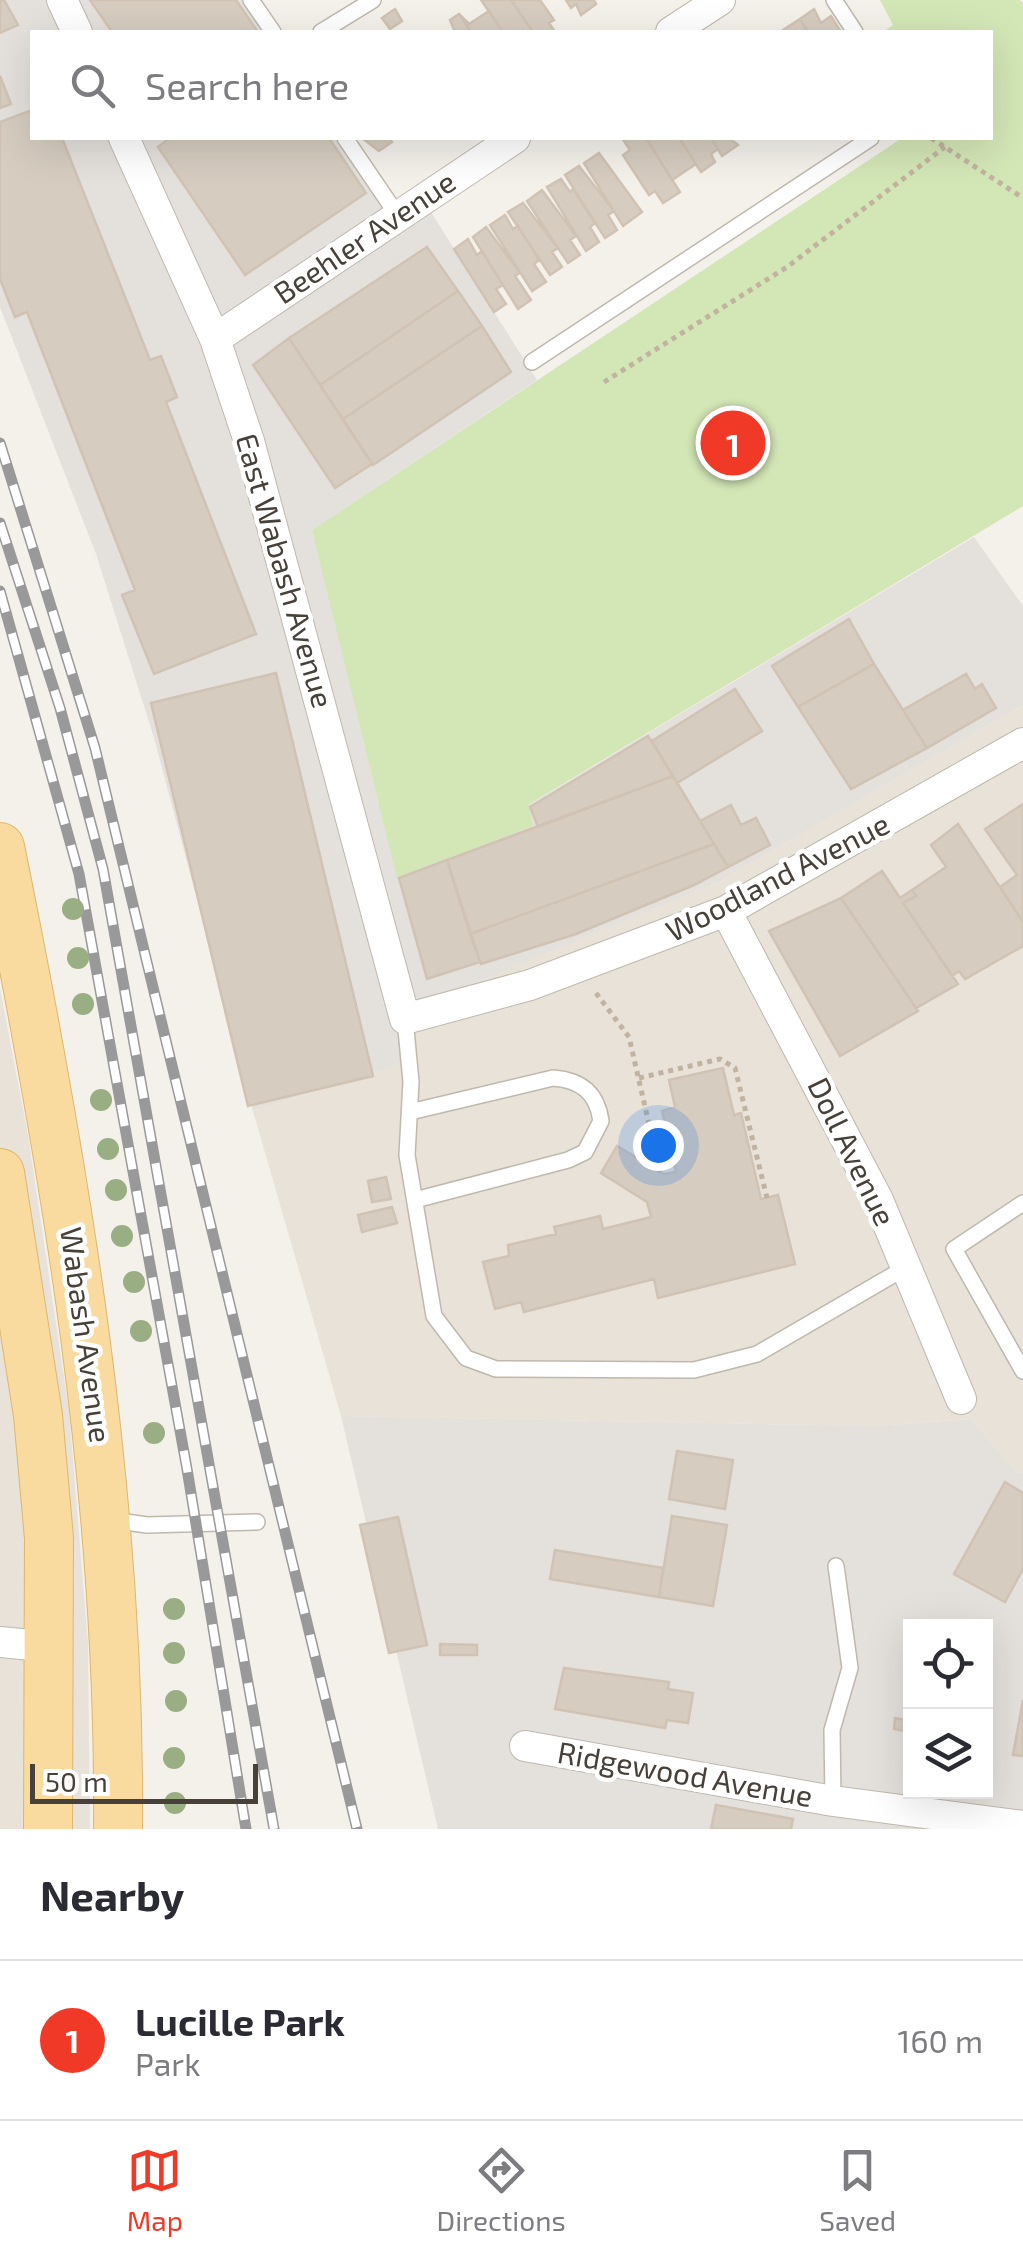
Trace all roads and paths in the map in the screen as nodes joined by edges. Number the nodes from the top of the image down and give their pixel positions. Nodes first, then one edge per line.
1 (62, 0) edge
2 (251, 0) edge
3 (373, 0) edge
4 (720, 0) edge
5 (834, 0) edge
6 (76, 30) edge
7 (272, 30) edge
8 (323, 30) edge
9 (675, 30) edge
10 (854, 30) edge
11 (125, 140) edge
12 (345, 140) edge
13 (512, 140) edge
14 (868, 140) edge
15 (935, 140) edge
16 (945, 146) junction
17 (1023, 198) edge
18 (398, 216) junction
19 (215, 339) junction
20 (532, 362) dead end
21 (604, 382) dead end
22 (1023, 743) edge
23 (0, 848) edge
24 (726, 911) junction
25 (588, 982) dead end
26 (405, 1019) junction
27 (639, 1078) junction
28 (410, 1112) junction
29 (660, 1172) dead end
30 (0, 1173) edge
31 (766, 1198) dead end
32 (415, 1200) junction
33 (1023, 1203) edge
34 (905, 1268) junction
35 (1023, 1371) edge
36 (960, 1399) dead end
37 (108, 1520) junction
38 (258, 1522) dead end
39 (836, 1566) dead end
40 (0, 1642) edge
41 (52, 1647) junction
42 (526, 1746) dead end
43 (831, 1815) edge
44 (1023, 1826) edge
45 (48, 1829) edge
46 (118, 1829) edge

1 - 6 street
2 - 7 lane
3 - 8 lane
4 - 9 street
5 - 10 lane
11 - 19 street, East Wabash Avenue
12 - 18 lane
13 - 18 street, Beehler Avenue
14 - 20 lane
15 - 16 path
16 - 17 path
16 - 21 path
18 - 19 street, Beehler Avenue
19 - 26 street, East Wabash Avenue
22 - 24 street, Woodland Avenue
23 - 37 main road, Wabash Avenue
24 - 26 street, Woodland Avenue
24 - 34 street, Doll Avenue
25 - 27 path
26 - 28 lane
27 - 29 path
27 - 31 path
28 - 32 lane
28 - 32 lane
30 - 41 main road, Wabash Avenue
32 - 34 lane
33 - 35 lane
34 - 36 street, Doll Avenue
37 - 38 lane
37 - 46 main road, Wabash Avenue
39 - 43 lane
40 - 41 street
41 - 45 main road, Wabash Avenue
42 - 43 street, Ridgewood Avenue
43 - 44 street, Ridgewood Avenue

